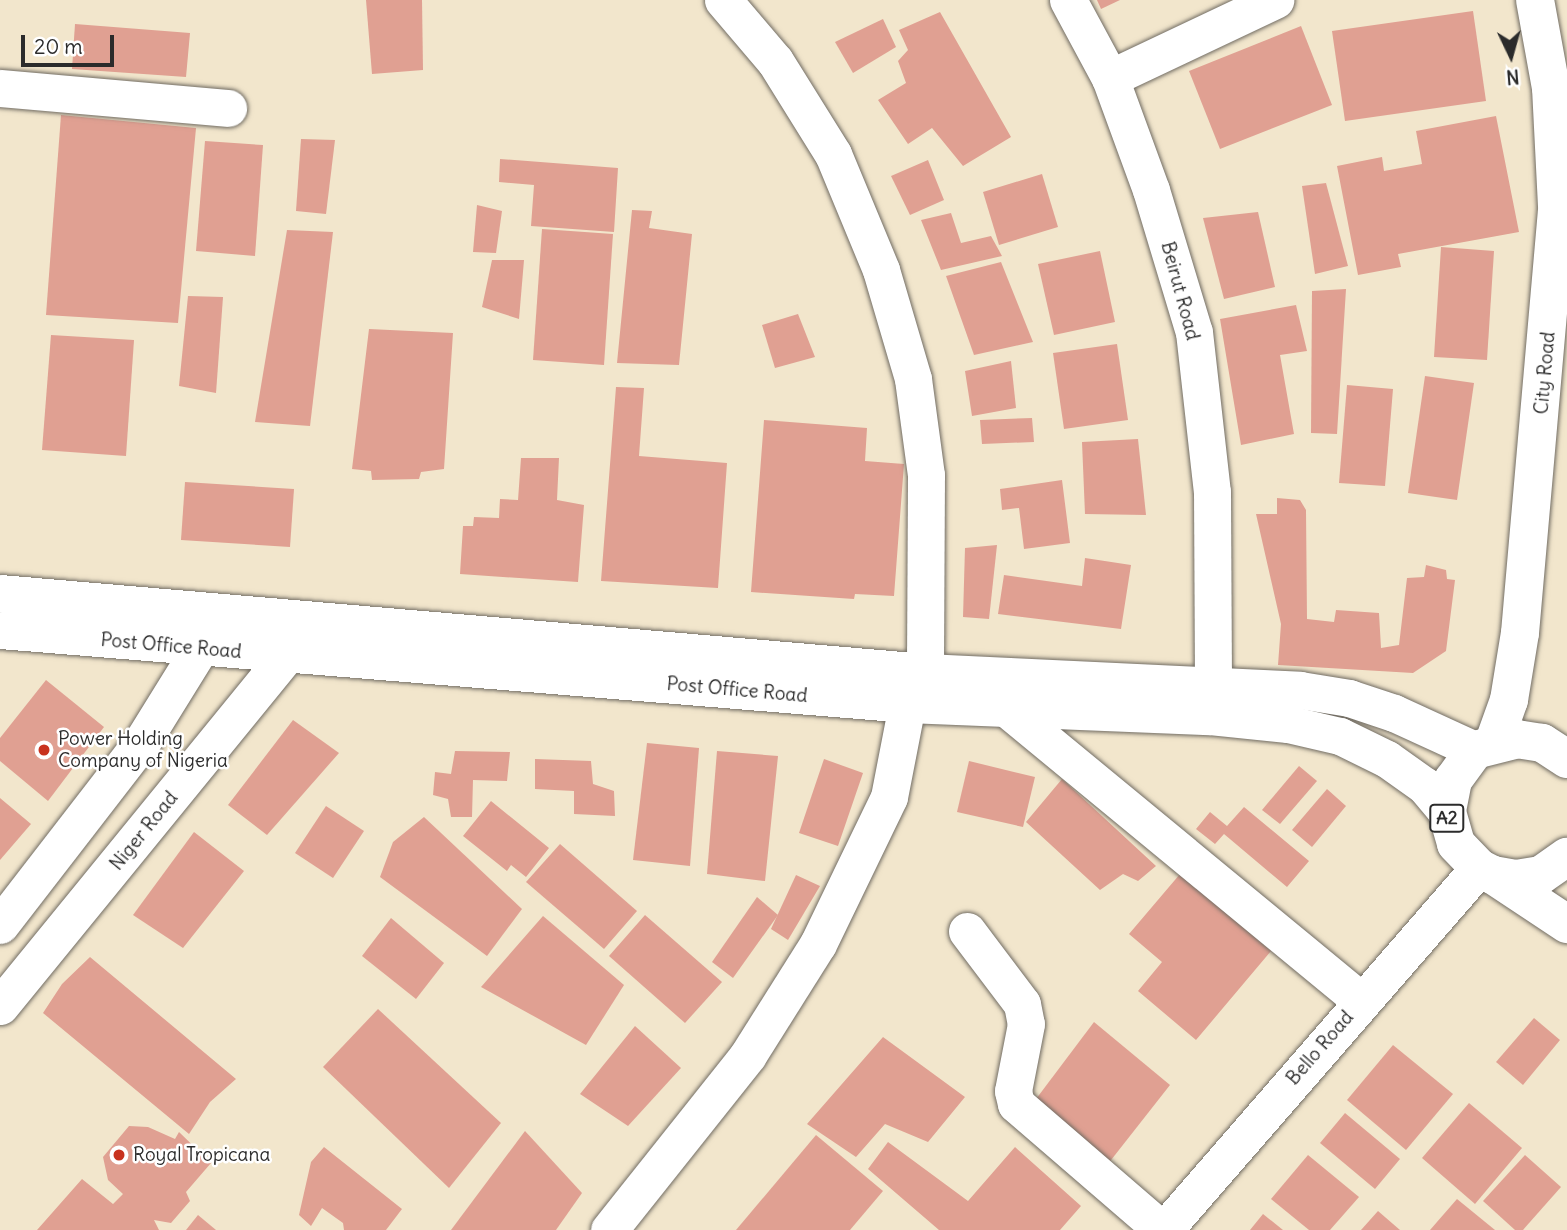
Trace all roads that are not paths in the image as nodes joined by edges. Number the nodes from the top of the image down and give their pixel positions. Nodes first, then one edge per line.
1 (723, 0) edge
2 (1068, 0) edge
3 (1275, 0) edge
4 (1535, 0) edge
5 (1110, 78) junction
6 (0, 88) edge
7 (228, 108) dead end
8 (0, 593) edge
9 (222, 614) junction
10 (312, 620) junction
11 (0, 630) edge
12 (199, 649) junction
13 (289, 654) junction
14 (925, 672) junction
15 (1213, 685) junction
16 (907, 704) junction
17 (1006, 708) junction
18 (1485, 746) junction
19 (1567, 759) edge
20 (1447, 813) junction
21 (1567, 857) edge
22 (1486, 871) junction
23 (1567, 924) edge
24 (0, 925) edge
25 (967, 931) dead end
26 (1362, 1001) junction
27 (0, 1006) edge
28 (609, 1230) edge
29 (1163, 1230) edge

1 - 14 street
2 - 5 street, Beirut Road
3 - 5 street
4 - 18 highway, City Road / A2
5 - 15 street, Beirut Road
6 - 7 street
8 - 9 street, Post Office Road
9 - 10 street, Post Office Road
9 - 12 street
10 - 13 street, Niger Road
10 - 14 street, Post Office Road
11 - 12 street, Post Office Road
12 - 13 street, Post Office Road
12 - 24 street
13 - 16 street, Post Office Road
13 - 27 street, Niger Road
14 - 15 street, Post Office Road
15 - 18 street, Post Office Road
16 - 17 street, Post Office Road
16 - 28 street
17 - 20 street, Post Office Road
17 - 26 street
18 - 19 highway
18 - 20 highway, A2
20 - 22 highway, A2
21 - 22 highway
22 - 23 highway, A2
22 - 26 street, Bello Road
25 - 29 street
26 - 29 street, Bello Road

